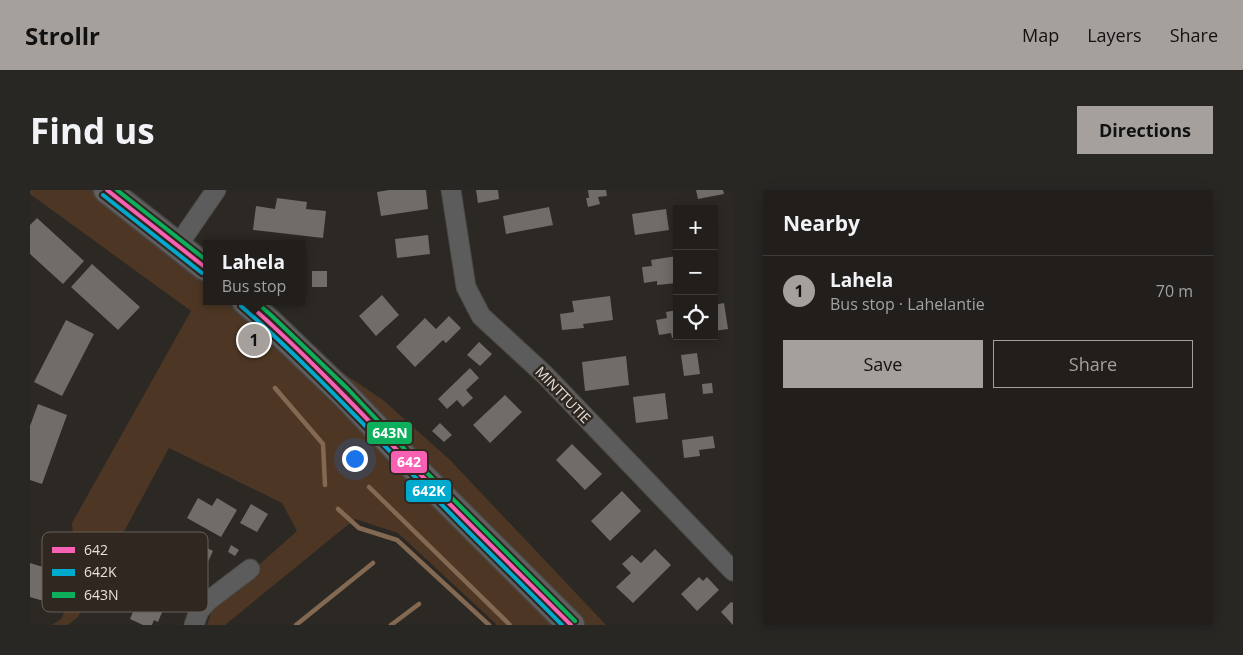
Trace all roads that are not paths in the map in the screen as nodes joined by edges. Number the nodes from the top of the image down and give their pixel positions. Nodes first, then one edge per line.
1 (107, 190) edge
2 (216, 190) edge
3 (451, 190) edge
4 (178, 244) junction
5 (203, 265) edge
6 (250, 305) edge
7 (250, 568) dead end
8 (733, 572) edge
9 (208, 601) edge
10 (200, 612) edge
11 (194, 625) edge
12 (571, 625) edge

1 - 4 main road
2 - 4 street
3 - 8 street, MINTTUTIE
4 - 5 main road
6 - 12 main road
7 - 9 street
10 - 11 street

